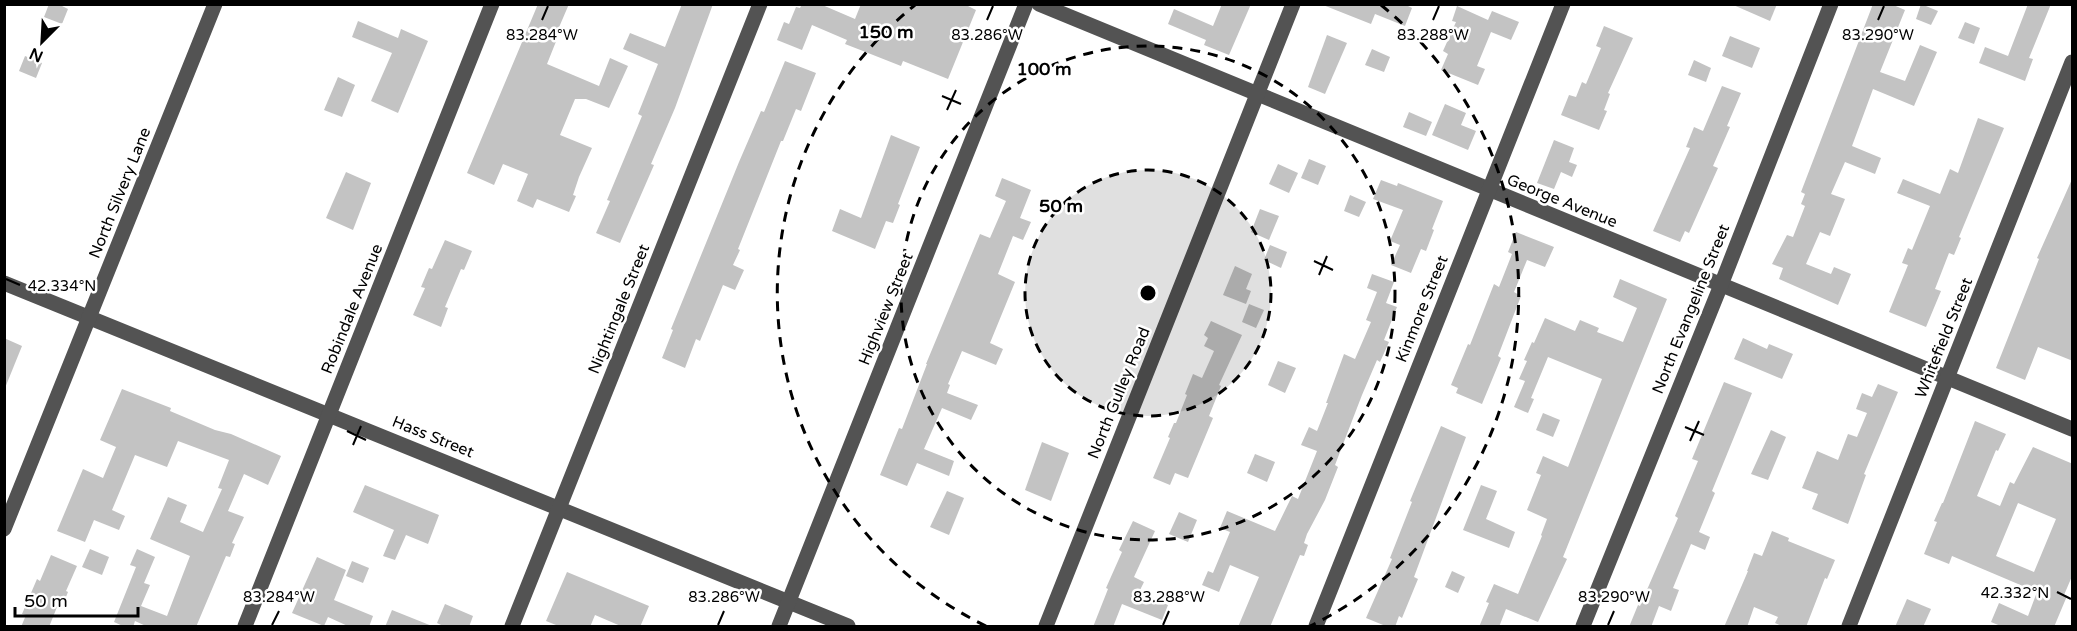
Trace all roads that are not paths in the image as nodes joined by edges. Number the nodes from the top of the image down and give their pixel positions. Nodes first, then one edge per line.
1 (215, 4) edge
2 (492, 4) edge
3 (760, 4) edge
4 (1026, 4) edge
5 (1039, 4) edge
6 (1293, 4) edge
7 (1563, 4) edge
8 (1831, 4) edge
9 (2073, 62) edge
10 (1256, 95) junction
11 (1489, 190) junction
12 (4, 283) edge
13 (1721, 285) junction
14 (90, 317) junction
15 (1947, 378) junction
16 (329, 415) junction
17 (2073, 429) edge
18 (560, 508) junction
19 (4, 529) edge
20 (789, 602) junction
21 (245, 627) edge
22 (512, 627) edge
23 (779, 627) edge
24 (848, 627) edge
25 (1046, 627) edge
26 (1316, 627) edge
27 (1583, 627) edge
28 (1849, 627) edge

1 - 14 street, North Silvery Lane
2 - 16 street, Robindale Avenue
3 - 18 street, Nightingale Street
4 - 20 street, Highview Street
5 - 10 street, George Avenue
6 - 10 street, North Gulley Road
7 - 11 street, Kinmore Street
8 - 13 street, North Evangeline Street
9 - 15 street, Whitefield Street
10 - 11 street, George Avenue
10 - 25 street, North Gulley Road
11 - 13 street, George Avenue
11 - 26 street, Kinmore Street
12 - 14 street, Hass Street
13 - 15 street, George Avenue
13 - 27 street, North Evangeline Street
14 - 16 street, Hass Street
14 - 19 street, North Silvery Lane
15 - 17 street, George Avenue
15 - 28 street, Whitefield Street
16 - 18 street, Hass Street
16 - 21 street, Robindale Avenue
18 - 20 street, Hass Street
18 - 22 street, Nightingale Street
20 - 23 street, Highview Street
20 - 24 street, Hass Street

